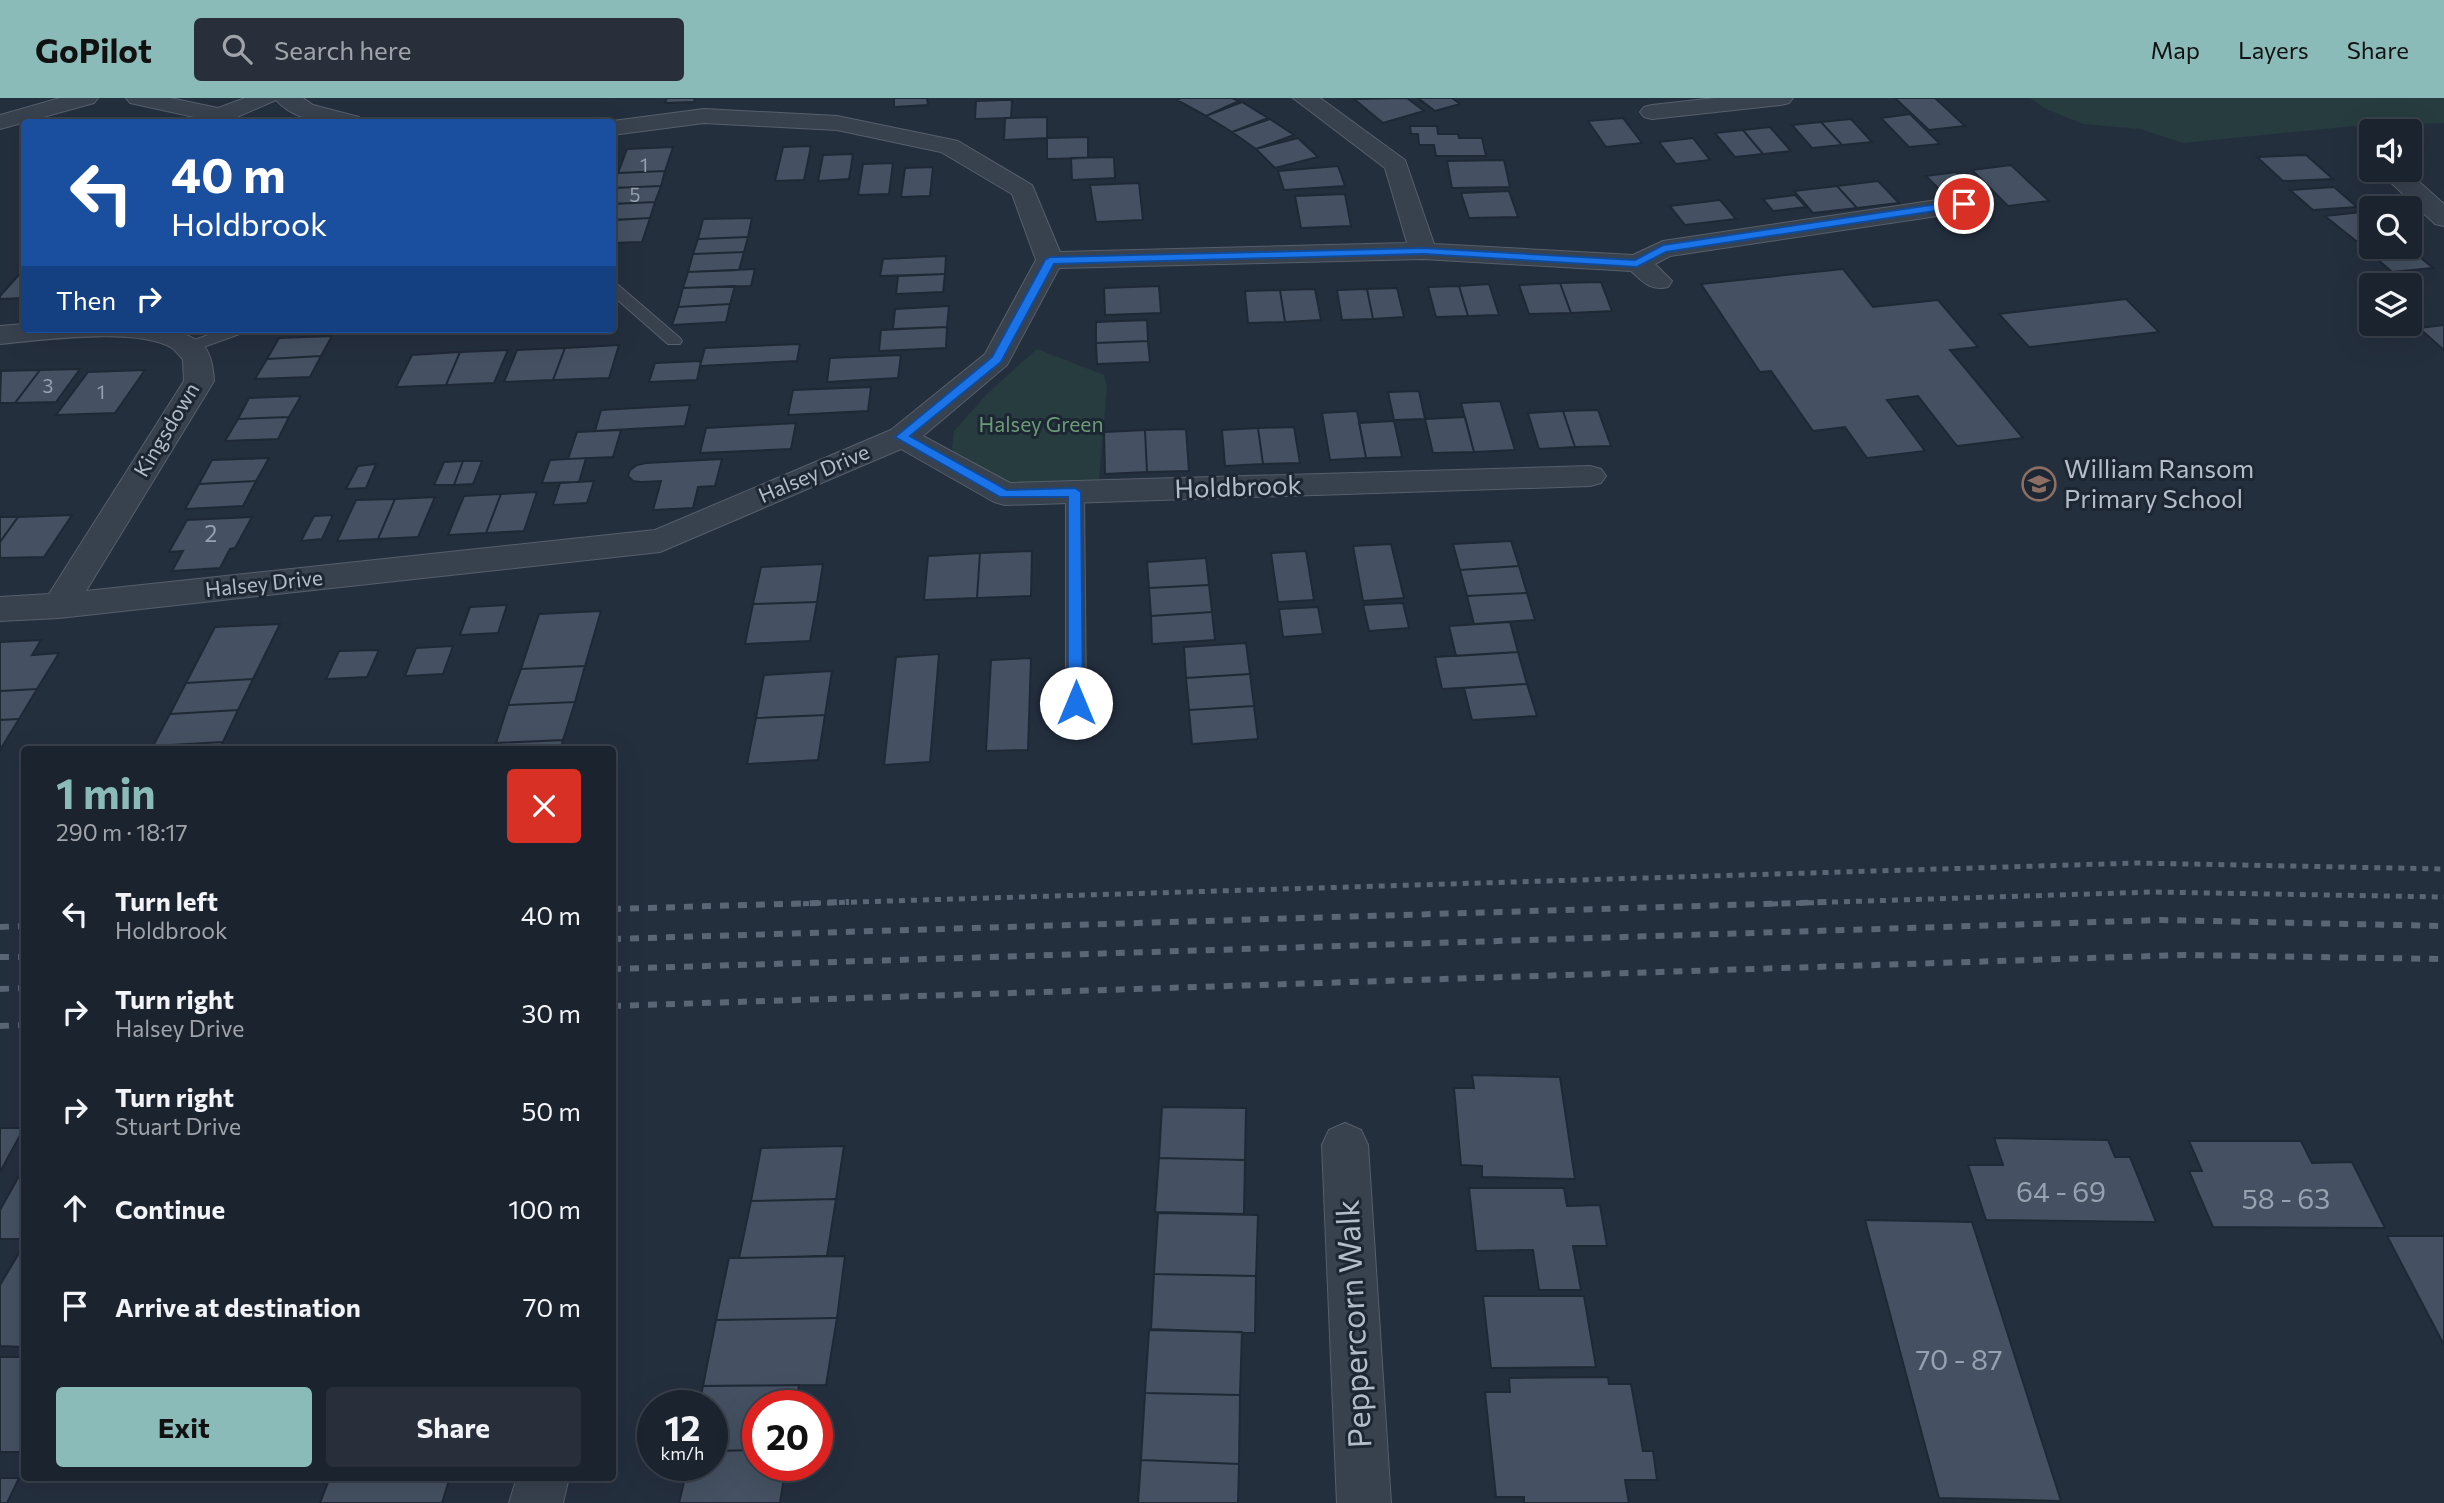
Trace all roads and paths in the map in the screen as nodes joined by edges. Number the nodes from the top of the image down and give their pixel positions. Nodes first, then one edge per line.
1 (86, 98) edge
2 (138, 98) edge
3 (266, 98) edge
4 (287, 98) edge
5 (1305, 98) edge
6 (1780, 98) edge
7 (1652, 111) dead end
8 (339, 119) edge
9 (0, 122) edge
10 (616, 127) edge
11 (2405, 182) edge
12 (1964, 204) dead end
13 (2444, 218) edge
14 (1423, 251) junction
15 (1050, 260) junction
16 (1637, 263) junction
17 (1658, 281) dead end
18 (616, 290) edge
19 (52, 333) edge
20 (153, 333) edge
21 (228, 333) edge
22 (0, 335) edge
23 (674, 341) dead end
24 (189, 346) junction
25 (902, 437) junction
26 (1590, 477) dead end
27 (1075, 492) junction
28 (59, 606) junction
29 (0, 609) edge
30 (1076, 703) dead end
31 (1345, 1144) dead end
32 (542, 1481) edge
33 (536, 1503) edge
34 (1364, 1503) edge

1 - 9 street
2 - 3 street
4 - 8 street
5 - 14 street
6 - 7 street
10 - 15 street
11 - 13 street
12 - 16 street
14 - 15 street
14 - 16 street
15 - 25 street, Halsey Drive
16 - 17 street
18 - 23 lane
19 - 22 street, Kingsdown
20 - 24 street, Kingsdown
21 - 24 lane
24 - 28 street, Kingsdown
25 - 27 street, Holdbrook
25 - 28 street, Halsey Drive
26 - 27 street, Holdbrook
27 - 30 lane
28 - 29 street, Halsey Drive
31 - 34 street, Peppercorn Walk
32 - 33 street

